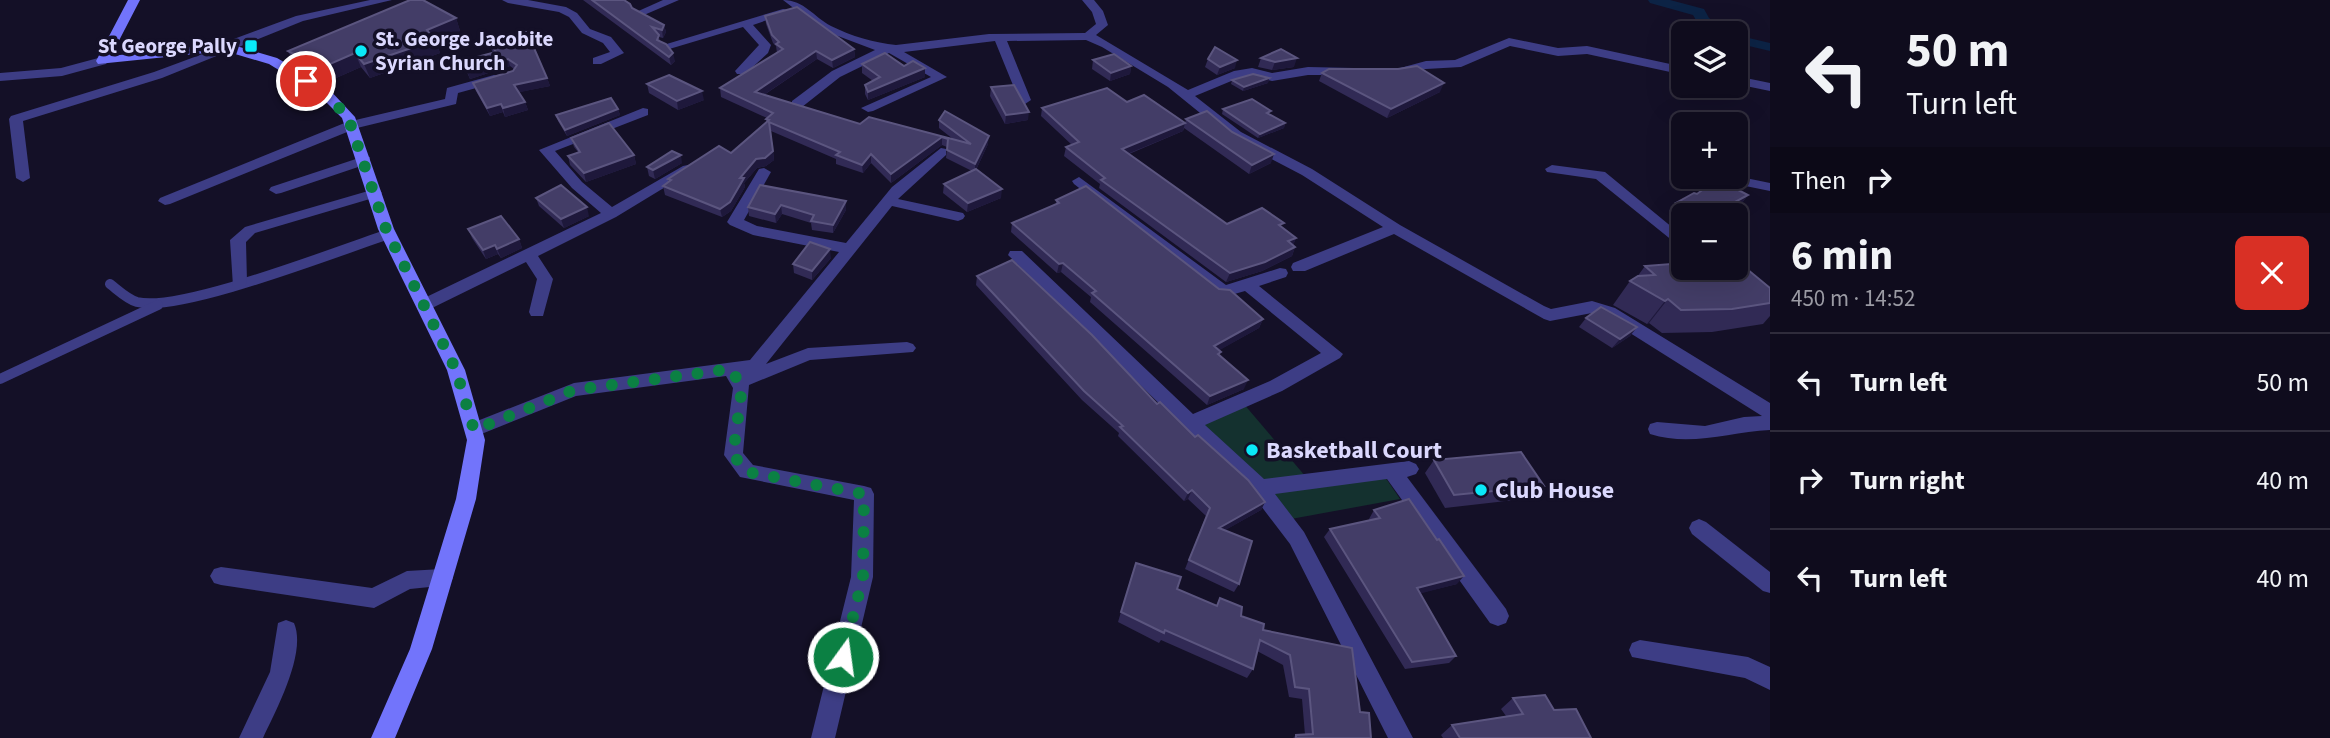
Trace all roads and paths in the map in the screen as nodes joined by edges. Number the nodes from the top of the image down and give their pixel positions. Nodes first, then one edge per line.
1 (134, 0) edge
2 (386, 0) edge
3 (508, 0) edge
4 (673, 0) edge
5 (1088, 0) edge
6 (792, 2) edge
7 (540, 3) edge
8 (640, 13) edge
9 (746, 24) junction
10 (1088, 36) junction
11 (1000, 38) junction
12 (666, 46) edge
13 (230, 48) junction
14 (889, 48) junction
15 (187, 51) junction
16 (102, 61) junction
17 (597, 61) dead end
18 (1671, 68) edge
19 (741, 71) edge
20 (1360, 71) edge
21 (1383, 71) edge
22 (511, 74) edge
23 (0, 77) edge
24 (1748, 82) edge
25 (1770, 87) edge
26 (1187, 95) junction
27 (1025, 100) edge
28 (797, 104) edge
29 (868, 108) dead end
30 (643, 112) dead end
31 (352, 125) junction
32 (941, 152) dead end
33 (365, 160) junction
34 (688, 169) edge
35 (1552, 169) dead end
36 (764, 172) dead end
37 (23, 178) dead end
38 (1079, 181) dead end
39 (1748, 183) edge
40 (1770, 187) edge
41 (276, 190) dead end
42 (374, 193) junction
43 (165, 201) dead end
44 (888, 201) junction
45 (611, 215) junction
46 (958, 216) dead end
47 (1395, 228) junction
48 (389, 234) junction
49 (1671, 234) edge
50 (850, 249) junction
51 (529, 255) junction
52 (1016, 255) dead end
53 (1299, 267) dead end
54 (1280, 273) dead end
55 (239, 282) junction
56 (110, 284) dead end
57 (1248, 285) junction
58 (160, 304) junction
59 (424, 305) junction
60 (537, 312) dead end
61 (907, 348) dead end
62 (735, 376) junction
63 (0, 379) edge
64 (1770, 412) edge
65 (1191, 423) junction
66 (1770, 423) edge
67 (1657, 429) dead end
68 (474, 430) junction
69 (1259, 488) junction
70 (1699, 528) dead end
71 (221, 576) dead end
72 (442, 578) junction
73 (1770, 584) edge
74 (1498, 616) dead end
75 (286, 630) dead end
76 (1640, 650) dead end
77 (1770, 679) edge
78 (251, 738) edge
79 (383, 738) edge
80 (823, 738) edge
81 (1401, 738) edge

1 - 16 street
2 - 15 street
3 - 7 street
4 - 8 street
5 - 10 street
6 - 9 street
6 - 14 street
7 - 17 street
9 - 12 street
9 - 19 street
10 - 11 street
10 - 26 street
11 - 14 street
11 - 27 street
13 - 15 street
13 - 31 street
13 - 37 street
14 - 28 street
14 - 29 street
15 - 16 street
16 - 23 street
18 - 21 street
20 - 26 street
22 - 31 street
24 - 25 street
26 - 47 street
30 - 45 street
31 - 33 street
31 - 43 street
32 - 44 street
33 - 41 street
33 - 42 street
34 - 45 street
35 - 49 street
36 - 50 street
38 - 57 street
39 - 40 street
42 - 48 street
42 - 55 street
44 - 46 street
44 - 50 street
45 - 51 street
47 - 53 street
47 - 64 street
48 - 55 lane
48 - 59 street
50 - 62 street
51 - 59 street
51 - 60 street
52 - 65 street
54 - 57 street
55 - 58 lane
56 - 58 lane
57 - 65 street
58 - 63 lane
59 - 68 street
61 - 62 street
62 - 68 street
62 - 80 street
65 - 69 street
66 - 67 street
68 - 72 street
69 - 74 street
69 - 81 street
70 - 73 street
71 - 72 street
72 - 79 street
75 - 78 street
76 - 77 street

